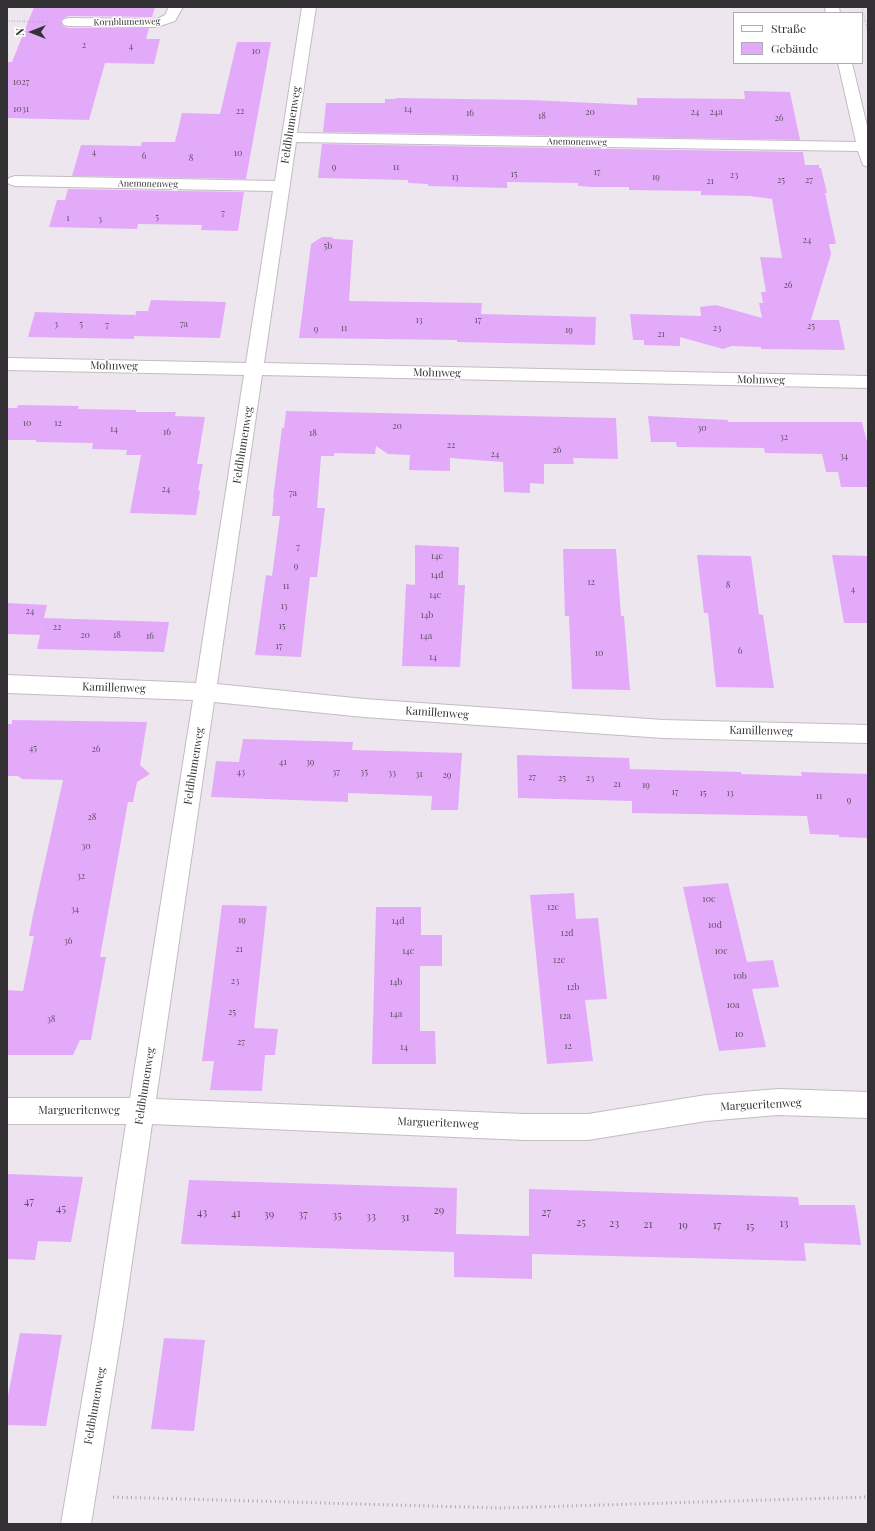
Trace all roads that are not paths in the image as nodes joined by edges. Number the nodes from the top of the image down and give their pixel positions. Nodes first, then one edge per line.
1 (176, 7) edge
2 (309, 7) edge
3 (69, 22) road end
4 (845, 64) edge
5 (289, 137) junction
6 (864, 146) junction
7 (868, 162) edge
8 (15, 181) dead end
9 (281, 186) junction
10 (7, 364) edge
11 (254, 369) junction
12 (868, 382) edge
13 (7, 684) edge
14 (205, 692) junction
15 (868, 734) edge
16 (868, 1105) edge
17 (7, 1111) edge
18 (142, 1111) junction
19 (76, 1524) edge

1 - 3 street, Kornblumenweg
2 - 5 street, Feldblumenweg
4 - 6 street
5 - 6 street, Anemonenweg
5 - 9 street, Feldblumenweg
6 - 7 street
8 - 9 street, Anemonenweg
9 - 11 street, Feldblumenweg
10 - 11 street, Mohnweg
11 - 12 street, Mohnweg
11 - 14 street, Feldblumenweg
13 - 14 street, Kamillenweg
14 - 15 street, Kamillenweg
14 - 18 street, Feldblumenweg
16 - 18 street, Margueritenweg
17 - 18 street, Margueritenweg
18 - 19 street, Feldblumenweg

